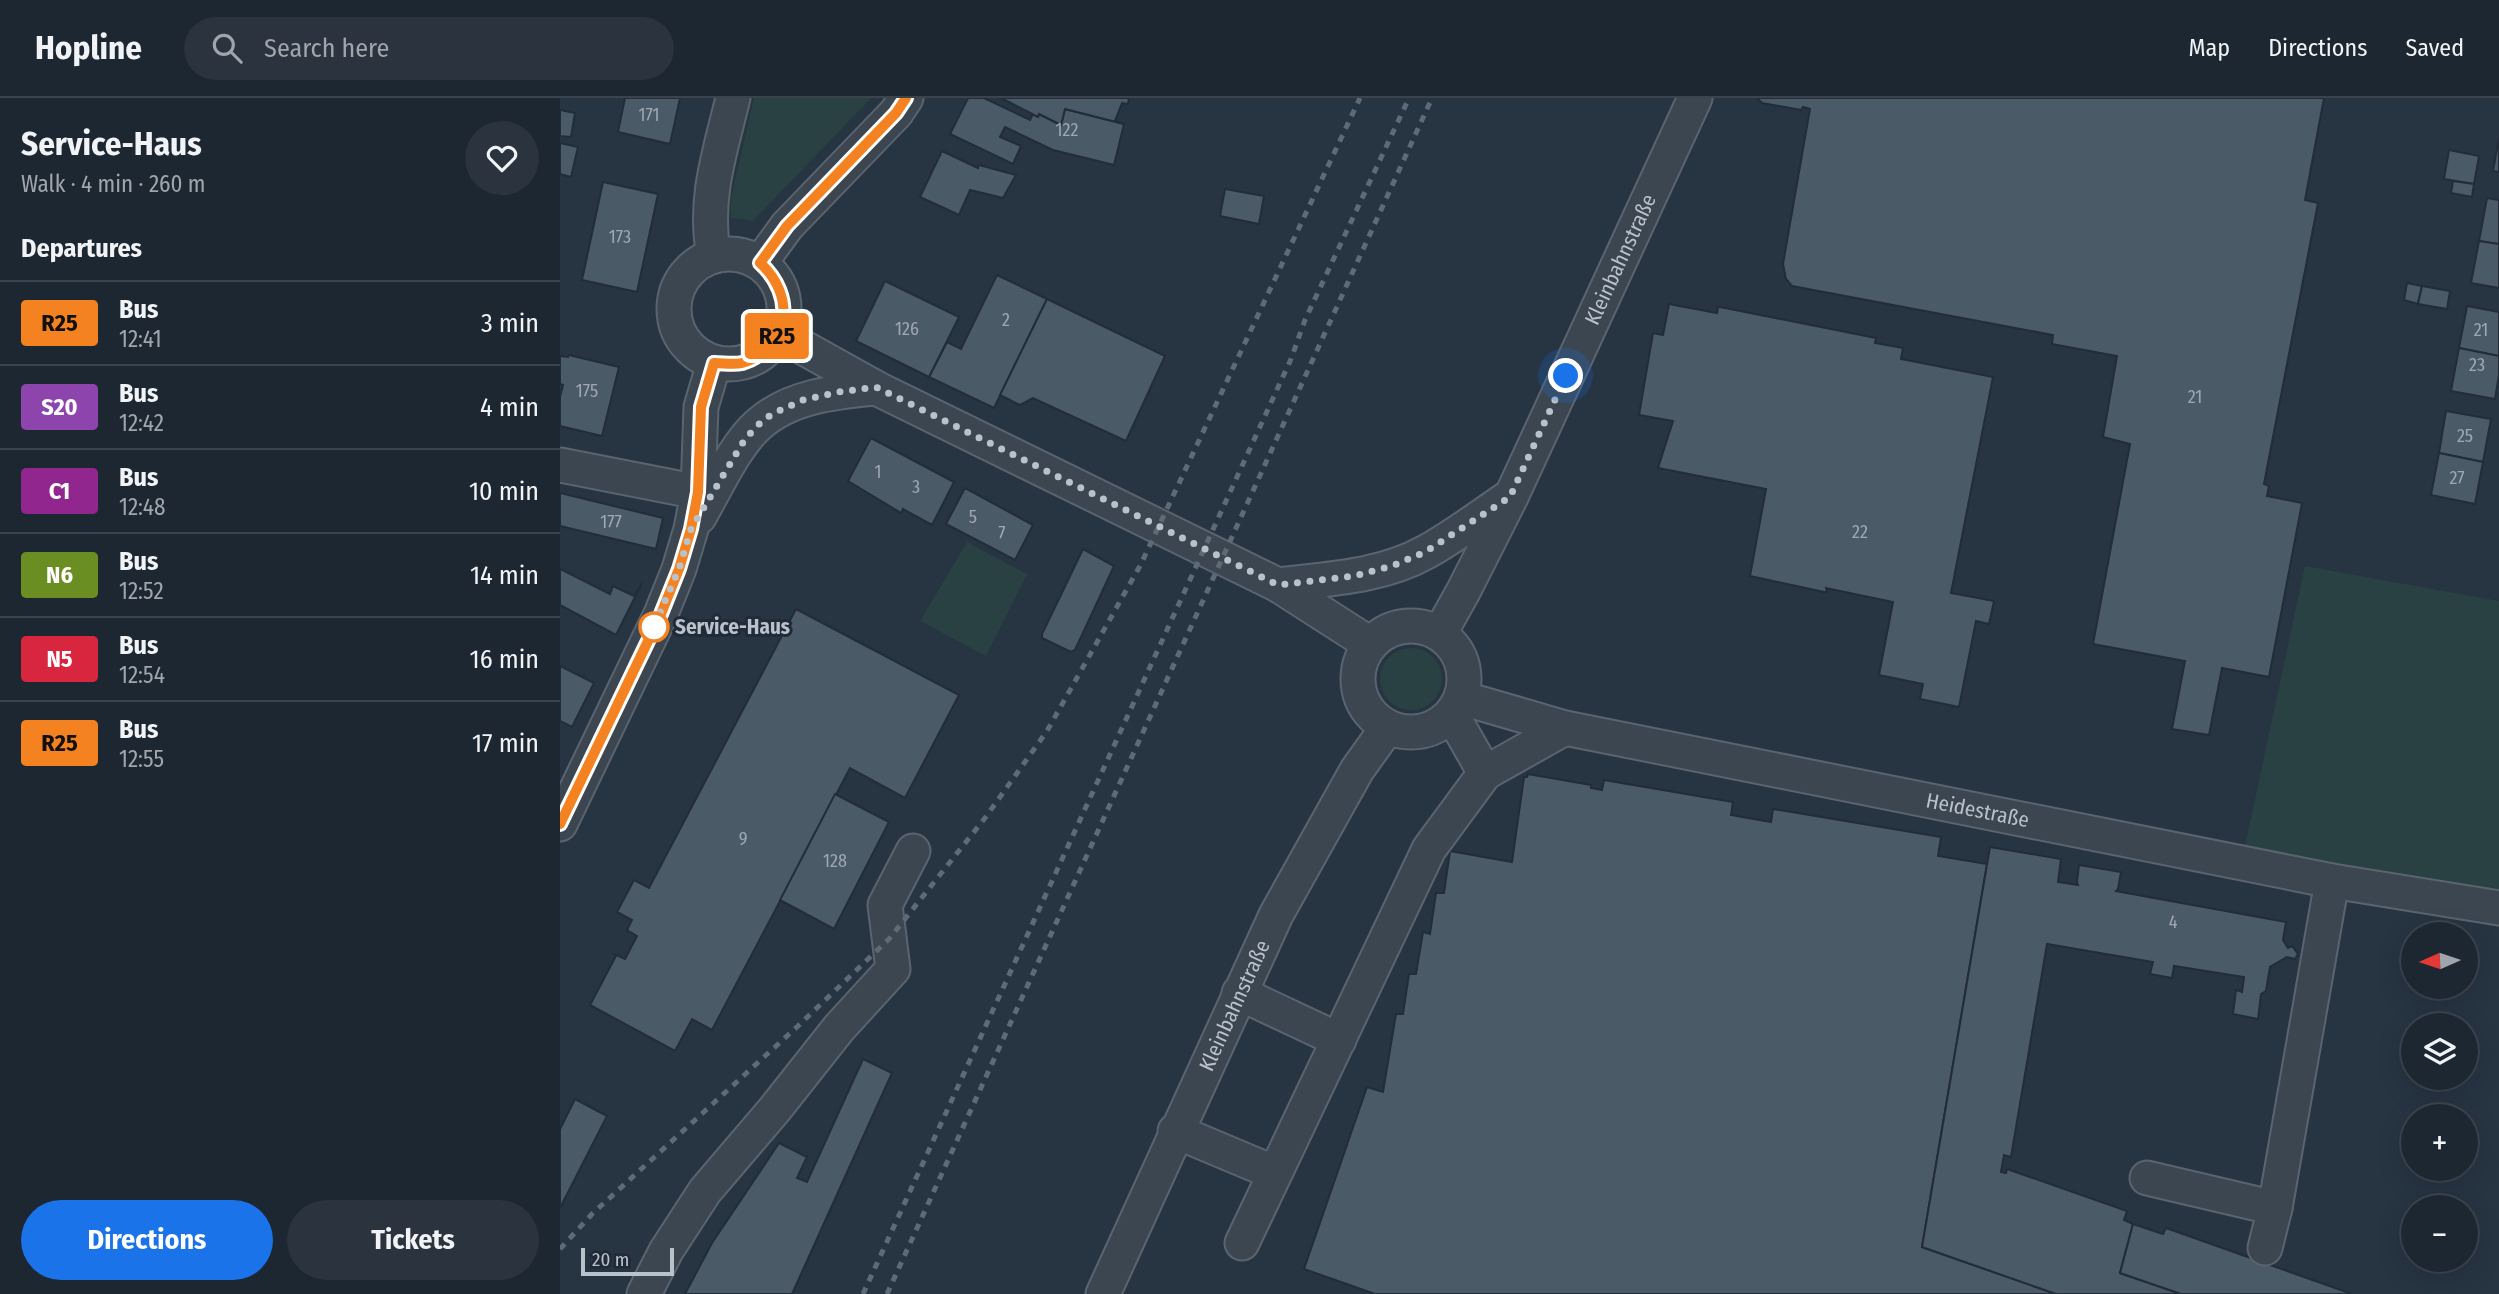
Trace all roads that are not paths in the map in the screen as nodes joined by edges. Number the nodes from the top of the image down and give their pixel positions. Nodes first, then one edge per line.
1 (733, 98) edge
2 (906, 98) edge
3 (1695, 98) edge
4 (714, 256) junction
5 (760, 263) junction
6 (779, 334) junction
7 (714, 363) junction
8 (876, 387) junction
9 (560, 466) edge
10 (698, 492) junction
11 (1510, 497) junction
12 (691, 529) junction
13 (1278, 585) junction
14 (1440, 633) junction
15 (1370, 644) junction
16 (1457, 706) junction
17 (1387, 728) junction
18 (1565, 729) junction
19 (1485, 773) junction
20 (560, 824) edge
21 (913, 851) dead end
22 (2332, 881) junction
23 (2499, 908) edge
24 (1238, 993) junction
25 (1339, 1040) junction
26 (1175, 1132) junction
27 (1275, 1174) junction
28 (2147, 1178) dead end
29 (2274, 1208) junction
30 (1242, 1243) dead end
31 (2265, 1248) dead end
32 (644, 1294) edge
33 (1103, 1294) edge

1 - 4 street
2 - 5 street
3 - 11 street, Kleinbahnstraße
4 - 5 street
4 - 7 street
5 - 6 street
6 - 7 street
6 - 8 street
7 - 10 street
8 - 12 street
8 - 13 street
9 - 10 street
10 - 12 street
11 - 13 street
11 - 14 street, Kleinbahnstraße
12 - 20 street
13 - 15 street
14 - 15 street
14 - 16 street
15 - 17 street
16 - 17 street
16 - 18 street, Heidestraße
16 - 19 street
17 - 24 street, Kleinbahnstraße
18 - 19 street
18 - 22 street, Heidestraße
19 - 25 street
21 - 32 street
22 - 23 street, Heidestraße
22 - 29 street
24 - 25 street
24 - 26 street, Kleinbahnstraße
25 - 27 street
26 - 27 street
26 - 33 street, Kleinbahnstraße
27 - 30 street
28 - 29 street
29 - 31 street

